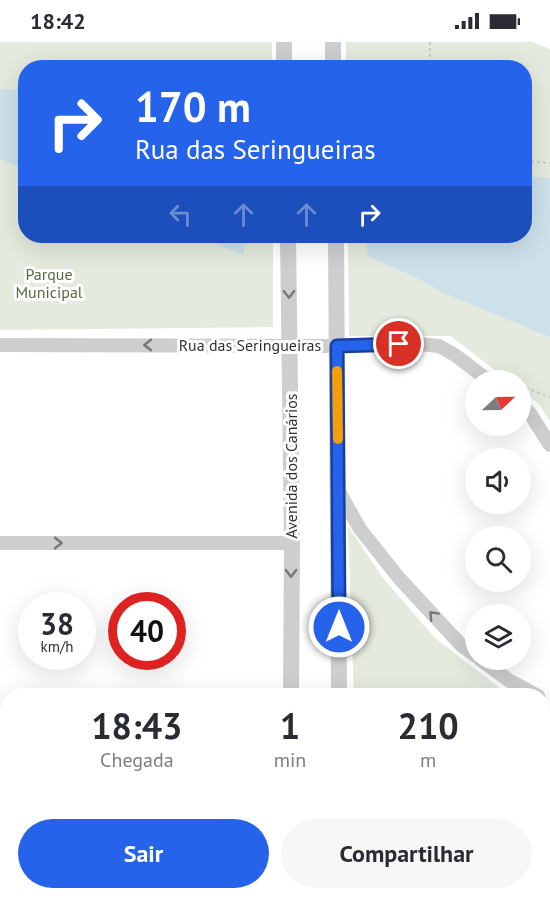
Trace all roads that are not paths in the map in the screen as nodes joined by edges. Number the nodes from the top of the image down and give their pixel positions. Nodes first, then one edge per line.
1 (284, 42) edge
2 (333, 42) edge
3 (284, 60) edge
4 (333, 60) edge
5 (288, 243) edge
6 (336, 243) edge
7 (0, 345) edge
8 (290, 345) junction
9 (337, 346) junction
10 (475, 370) edge
11 (531, 415) edge
12 (550, 445) edge
13 (338, 490) junction
14 (0, 543) edge
15 (292, 543) junction
16 (465, 648) edge
17 (495, 670) edge
18 (291, 688) edge
19 (339, 688) edge
20 (523, 688) edge

1 - 3 street
2 - 4 street
5 -> 8 street, Avenida dos Canários
6 - 9 street
8 -> 7 street, Rua das Seringueiras
8 - 9 street, Rua das Seringueiras
8 - 15 street, Avenida dos Canários
9 - 10 street, Rua das Seringueiras
9 - 13 street
11 - 12 street
16 -> 13 street
13 - 19 street
14 -> 15 street
15 -> 18 street, Avenida dos Canários
17 - 20 street

